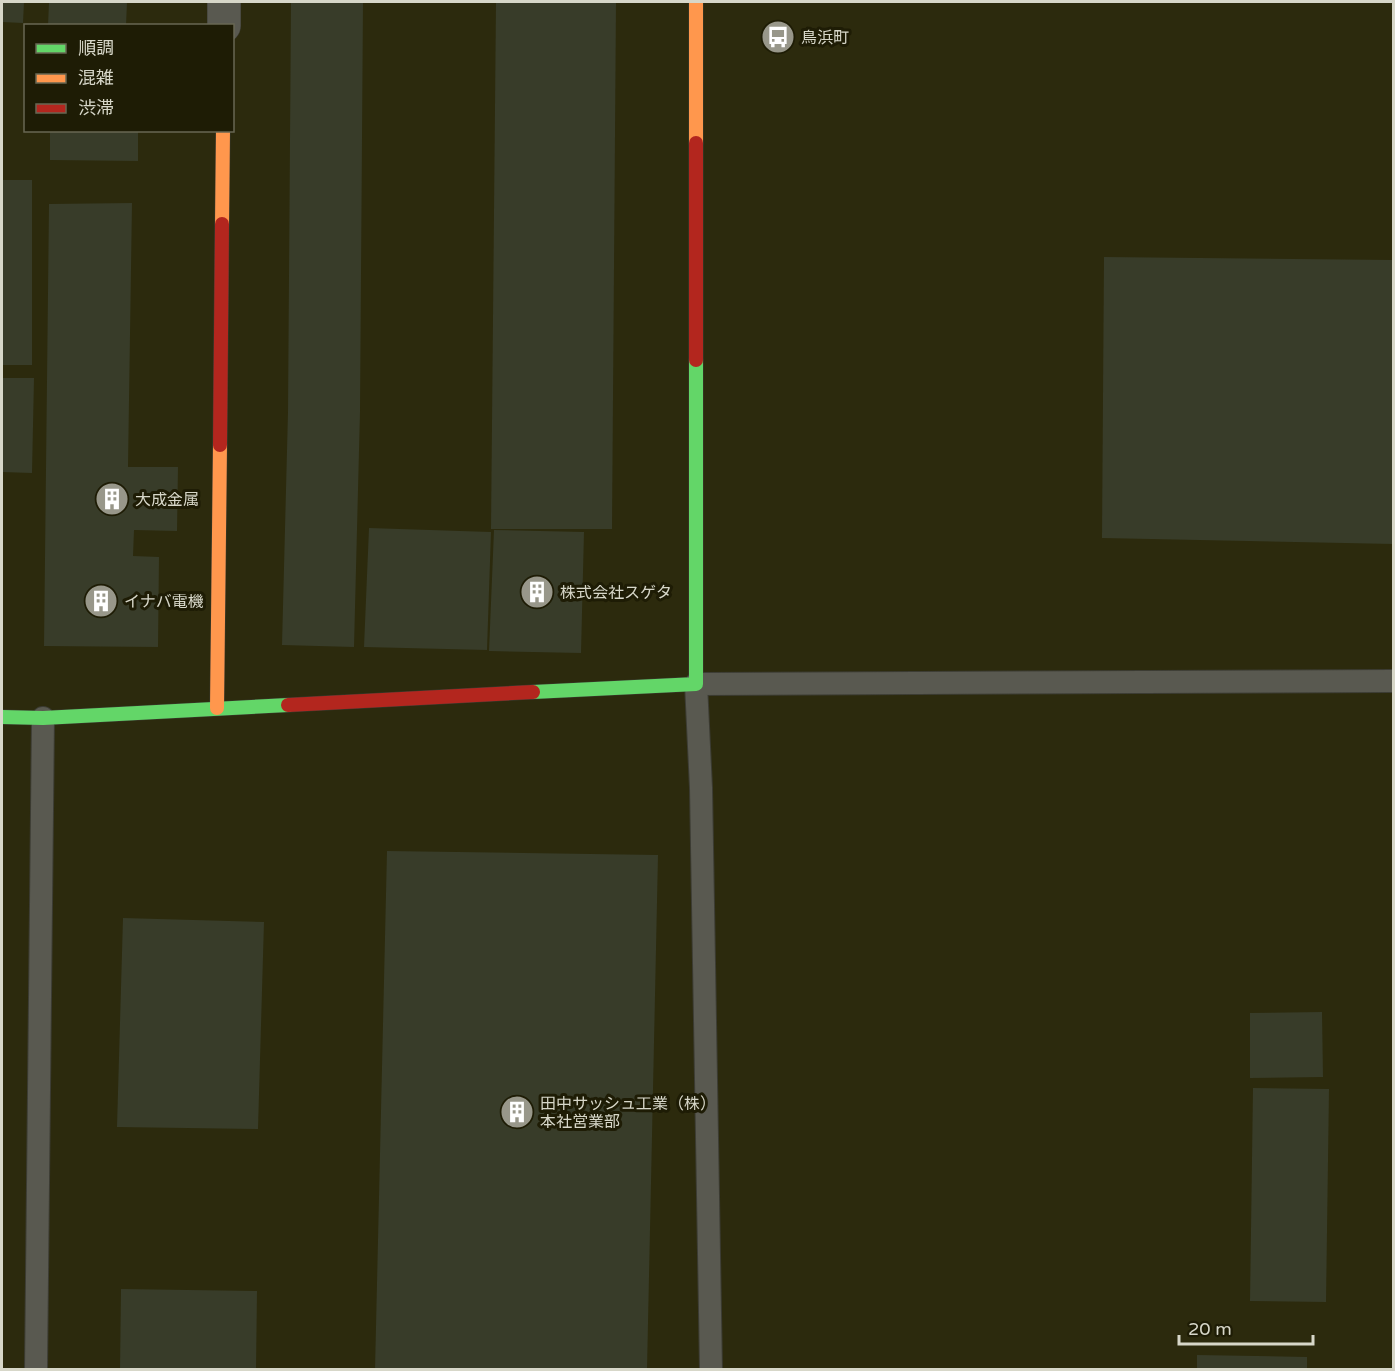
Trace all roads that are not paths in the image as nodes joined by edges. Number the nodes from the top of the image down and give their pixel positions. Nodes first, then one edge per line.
1 (224, 2) edge
2 (696, 2) edge
3 (224, 24) edge
4 (223, 132) edge
5 (1394, 681) edge
6 (696, 684) junction
7 (217, 708) junction
8 (2, 717) edge
9 (43, 718) junction
10 (36, 1370) edge
11 (711, 1370) edge

1 - 3 street
2 - 6 street
4 - 7 street
5 - 6 lane
6 - 7 street
6 - 11 lane
7 - 9 street
8 - 9 street
9 - 10 lane

